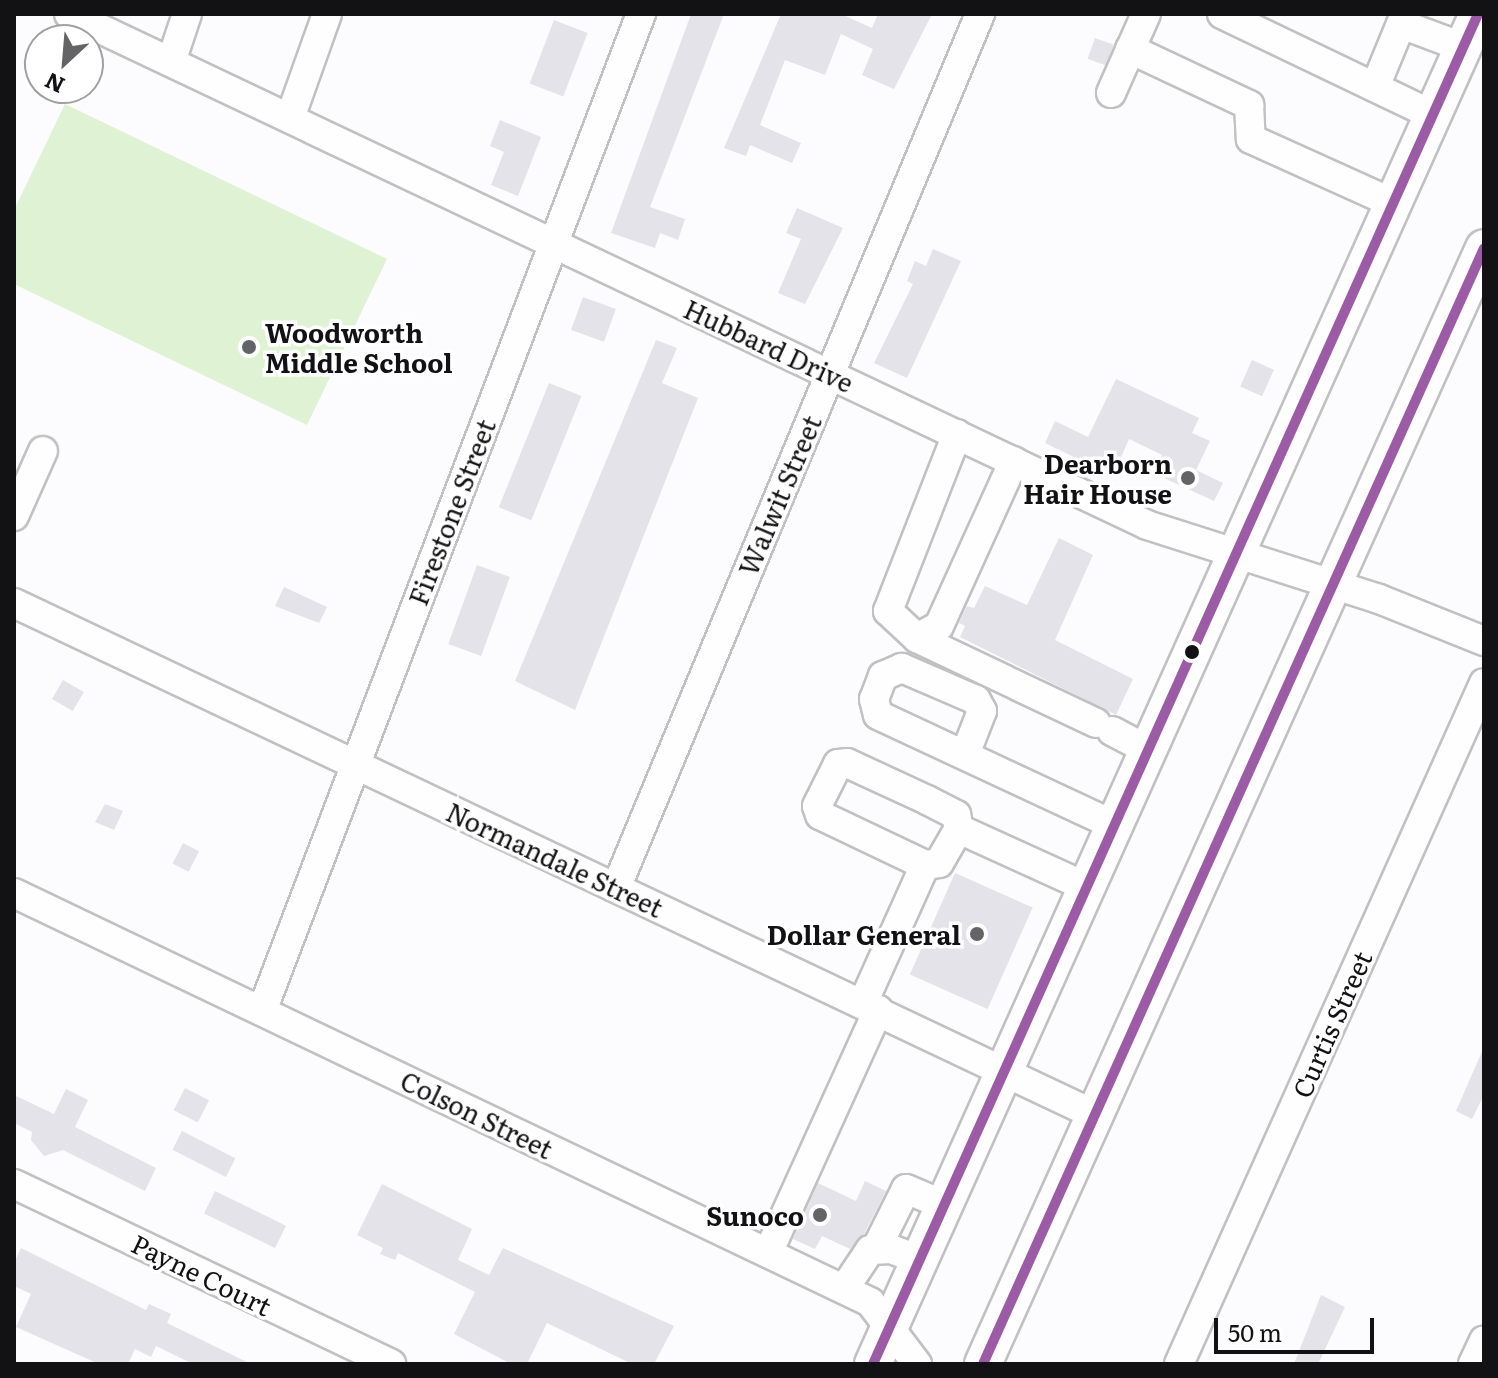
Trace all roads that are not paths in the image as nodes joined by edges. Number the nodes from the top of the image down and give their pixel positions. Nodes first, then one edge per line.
1 (69, 14) edge
2 (187, 14) edge
3 (327, 14) edge
4 (641, 14) edge
5 (980, 14) edge
6 (1146, 14) edge
7 (1222, 14) edge
8 (1478, 14) edge
9 (1391, 19) edge
10 (1463, 47) junction
11 (1130, 49) junction
12 (171, 62) junction
13 (1375, 87) junction
14 (1111, 93) dead end
15 (1433, 115) junction
16 (290, 118) junction
17 (1393, 203) junction
18 (554, 243) junction
19 (1484, 248) edge
20 (830, 373) junction
21 (957, 434) junction
22 (43, 451) dead end
23 (1014, 461) junction
24 (14, 516) edge
25 (1235, 555) junction
26 (1333, 586) junction
27 (14, 603) edge
28 (917, 638) junction
29 (1484, 641) edge
30 (1484, 683) edge
31 (1148, 750) junction
32 (966, 752) dead end
33 (356, 764) junction
34 (1114, 825) junction
35 (959, 829) junction
36 (925, 865) junction
37 (1086, 887) junction
38 (616, 888) junction
39 (14, 893) edge
40 (871, 1007) junction
41 (262, 1011) junction
42 (1004, 1071) junction
43 (1095, 1115) junction
44 (14, 1184) edge
45 (944, 1205) junction
46 (876, 1249) junction
47 (768, 1253) junction
48 (920, 1260) junction
49 (844, 1289) junction
50 (890, 1327) junction
51 (1484, 1340) edge
52 (391, 1364) edge
53 (873, 1364) edge
54 (917, 1364) edge
55 (983, 1364) edge
56 (1179, 1364) edge
57 (1473, 1364) edge

1 - 12 street, Hubbard Drive
2 - 12 street
3 - 16 street
4 - 18 street, Firestone Street
5 - 20 street, Walwit Street
6 - 11 street
7 - 13 street
8 - 10 main road
9 - 10 street
9 - 13 street
10 - 15 main road
11 - 14 street
11 - 17 street
12 - 16 street, Hubbard Drive
13 - 15 street
15 - 17 main road
16 - 18 street, Hubbard Drive
17 - 25 main road
18 - 20 street, Hubbard Drive
18 - 33 street, Firestone Street
19 - 26 main road
20 - 21 street, Hubbard Drive
20 - 38 street, Walwit Street
21 - 23 street, Hubbard Drive
21 - 28 street
22 - 24 street
23 - 25 street, Hubbard Drive
23 - 28 street
25 - 26 street, Hubbard Drive
25 - 31 main road
26 - 29 street, Hubbard Drive
26 - 43 main road
27 - 33 street, Normandale Street
28 - 31 street
30 - 56 street, Curtis Street
31 - 34 main road
32 - 34 street
33 - 38 street, Normandale Street
33 - 41 street, Firestone Street
34 - 37 main road
35 - 36 street
35 - 36 street
35 - 37 street
36 - 40 street
37 - 42 main road
38 - 40 street, Normandale Street
39 - 41 street, Colson Street
40 - 42 street, Normandale Street
40 - 47 street
41 - 47 street, Colson Street
42 - 43 street, Normandale Street
42 - 45 main road
43 - 55 main road
44 - 52 street, Payne Court
45 - 46 street
45 - 48 main road
46 - 48 street
46 - 49 street
47 - 49 street, Colson Street
48 - 50 main road
49 - 50 street, Colson Street
50 - 53 main road
50 - 54 street, Colson Street
51 - 57 street

